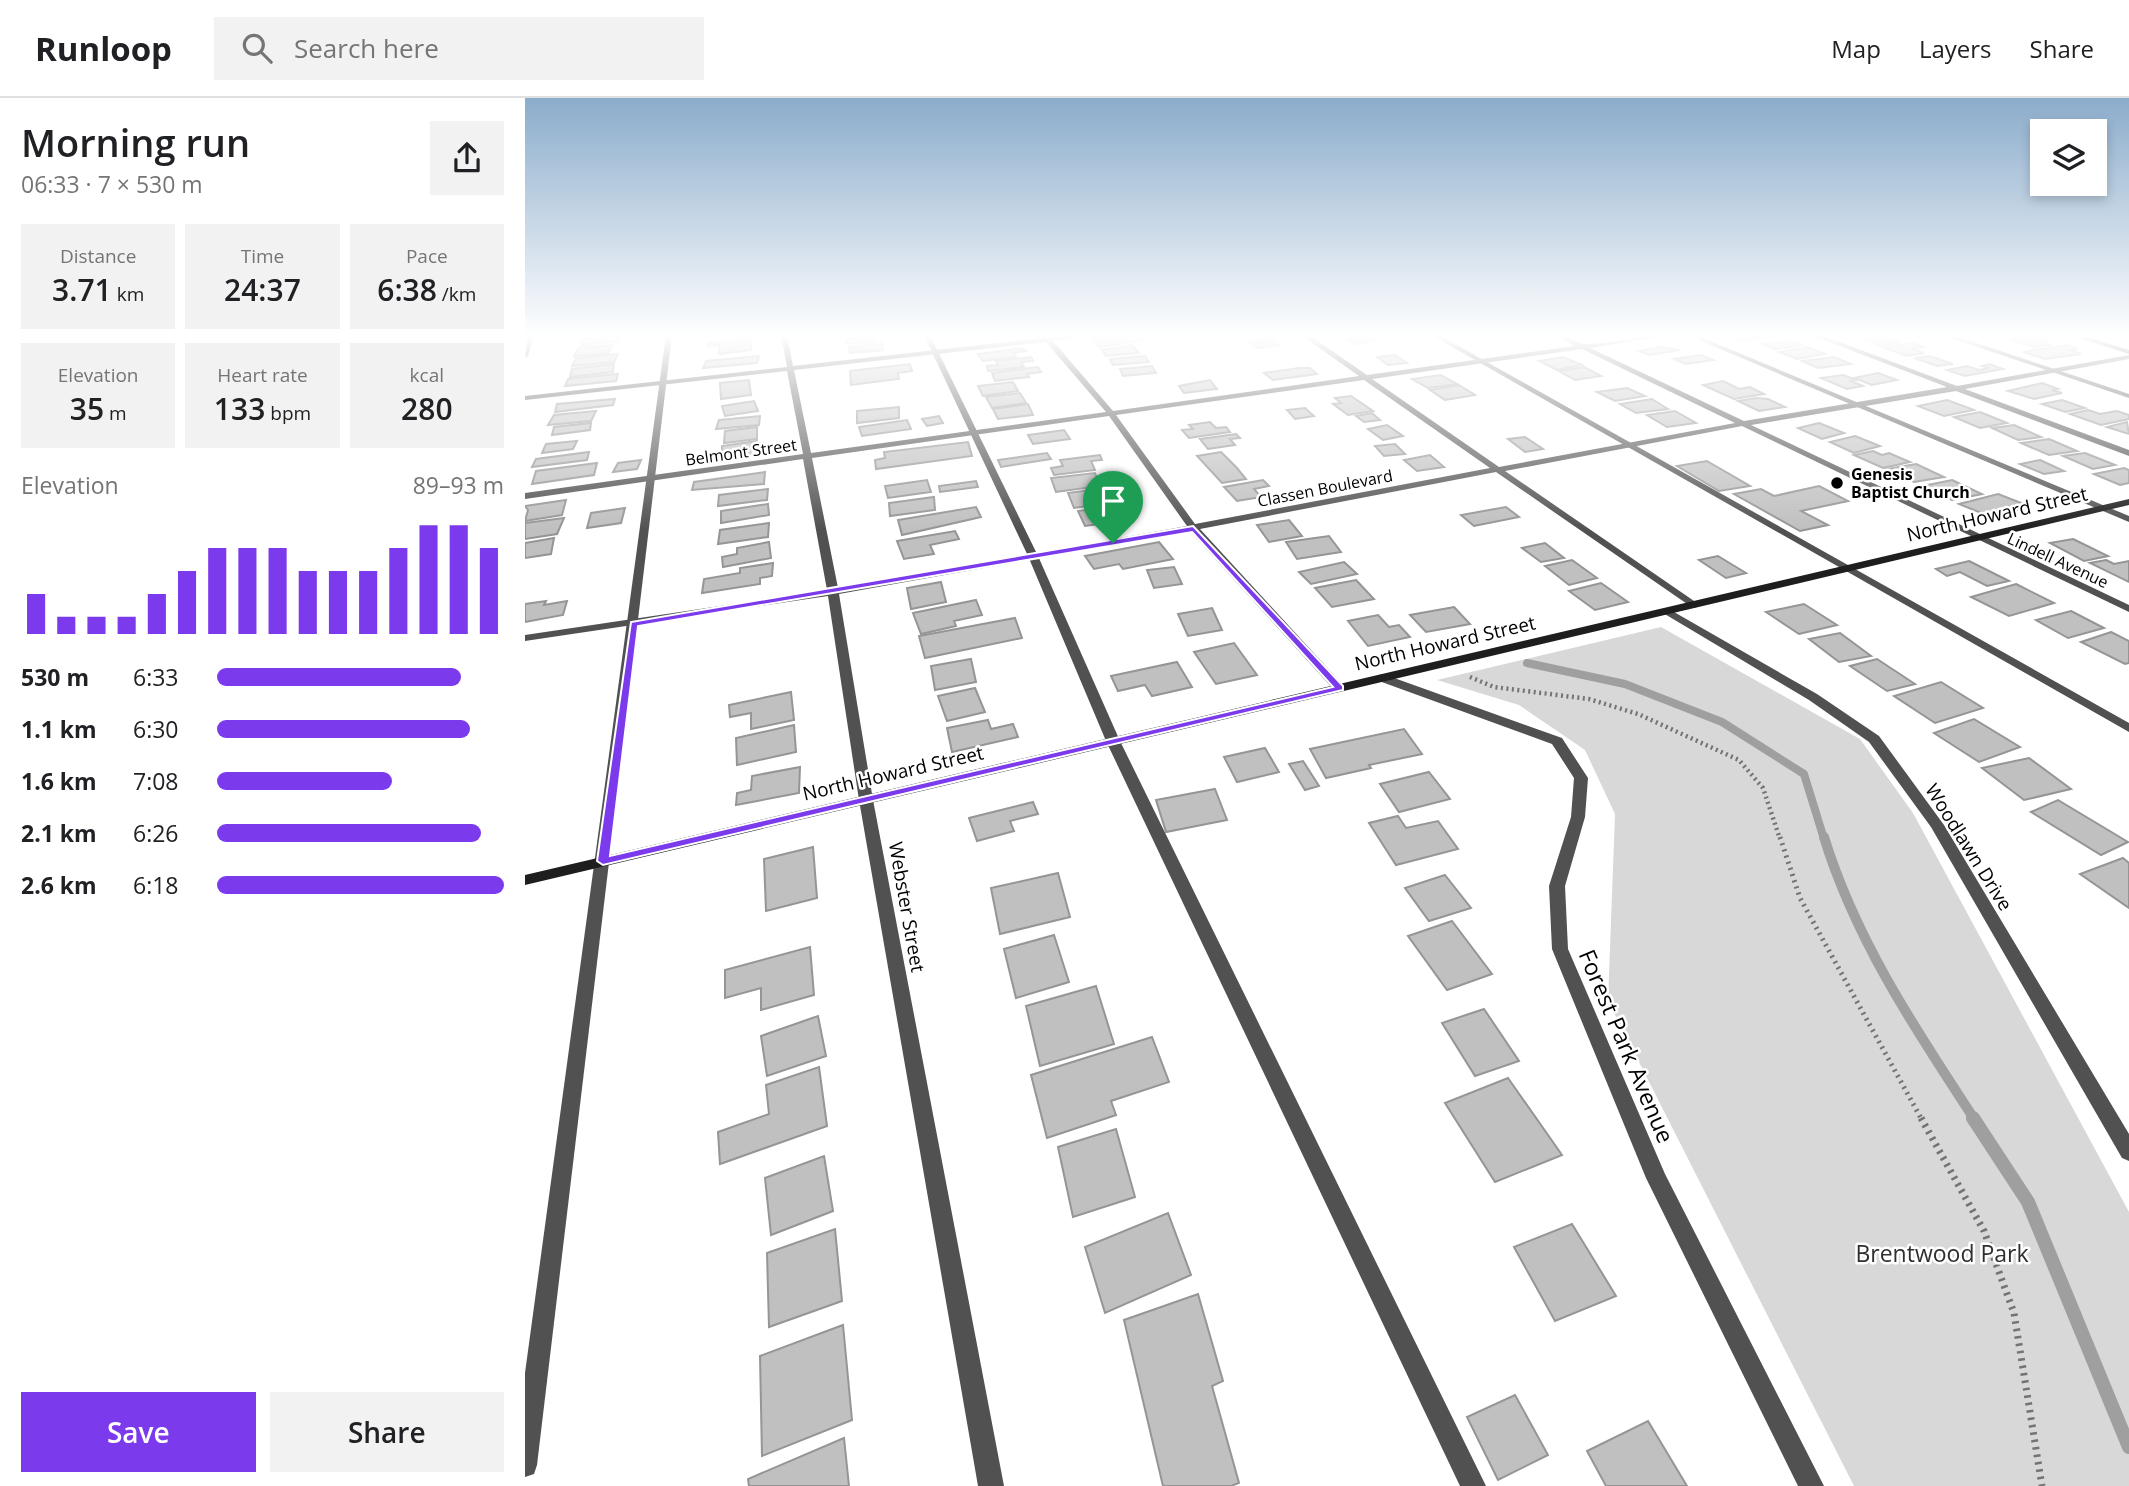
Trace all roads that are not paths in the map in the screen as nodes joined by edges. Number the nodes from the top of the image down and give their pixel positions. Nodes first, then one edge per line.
1 (662, 400) edge
2 (795, 400) edge
3 (958, 400) edge
4 (1099, 400) edge
5 (1205, 400) edge
6 (1396, 400) edge
7 (1548, 400) edge
8 (1693, 400) edge
9 (1841, 400) edge
10 (1895, 400) edge
11 (1984, 400) edge
12 (1856, 406) junction
13 (1110, 412) junction
14 (1744, 424) junction
15 (973, 432) junction
16 (1630, 446) junction
17 (2129, 453) edge
18 (807, 456) junction
19 (1497, 472) junction
20 (651, 479) junction
21 (525, 496) edge
22 (2129, 502) edge
23 (2103, 508) junction
24 (2129, 519) edge
25 (1193, 529) junction
26 (1978, 538) junction
27 (1033, 556) junction
28 (1846, 569) junction
29 (833, 591) junction
30 (1693, 605) junction
31 (2129, 609) edge
32 (1667, 611) junction
33 (634, 624) junction
34 (525, 638) edge
35 (1383, 678) junction
36 (1339, 688) junction
37 (2129, 729) edge
38 (1113, 741) junction
39 (866, 800) junction
40 (603, 861) junction
41 (525, 880) edge
42 (2129, 1152) edge
43 (525, 1465) edge
44 (991, 1486) edge
45 (1473, 1486) edge
46 (1811, 1486) edge

1 - 20 street
2 - 18 street, Webster Street
3 - 15 street
4 - 13 street
5 - 13 street, Belmont Street
6 - 19 street
7 - 16 street
8 - 14 street, Lindell Avenue
9 - 12 street
10 - 12 street, Classen Boulevard
11 - 17 street
12 - 14 street, Classen Boulevard
12 - 23 street
13 - 15 street, Belmont Street
13 - 25 street
14 - 16 street, Classen Boulevard
14 - 26 street, Lindell Avenue
15 - 18 street, Belmont Street
15 - 27 street
16 - 19 street, Classen Boulevard
16 - 28 street
18 - 20 street, Belmont Street
18 - 29 street, Webster Street
19 - 25 street, Classen Boulevard
19 - 30 street
20 - 21 street, Belmont Street
20 - 33 street
22 - 23 street, North Howard Street
23 - 24 street
23 - 26 street, North Howard Street
25 - 27 street, Classen Boulevard
25 - 36 street
26 - 28 street, North Howard Street
26 - 31 street, Lindell Avenue
27 - 29 street, Classen Boulevard
27 - 38 street
28 - 30 street, North Howard Street
28 - 37 street
29 - 33 street, Classen Boulevard
29 - 39 street, Webster Street
30 - 32 street, North Howard Street
32 - 35 street, North Howard Street
32 - 42 street, Woodlawn Drive
33 - 34 street, Classen Boulevard
33 - 40 street
35 - 36 street, North Howard Street
35 - 46 street, Forest Park Avenue
36 - 38 street, North Howard Street
38 - 39 street, North Howard Street
38 - 45 street
39 - 40 street, North Howard Street
39 - 44 street, Webster Street
40 - 41 street, North Howard Street
40 - 43 street

